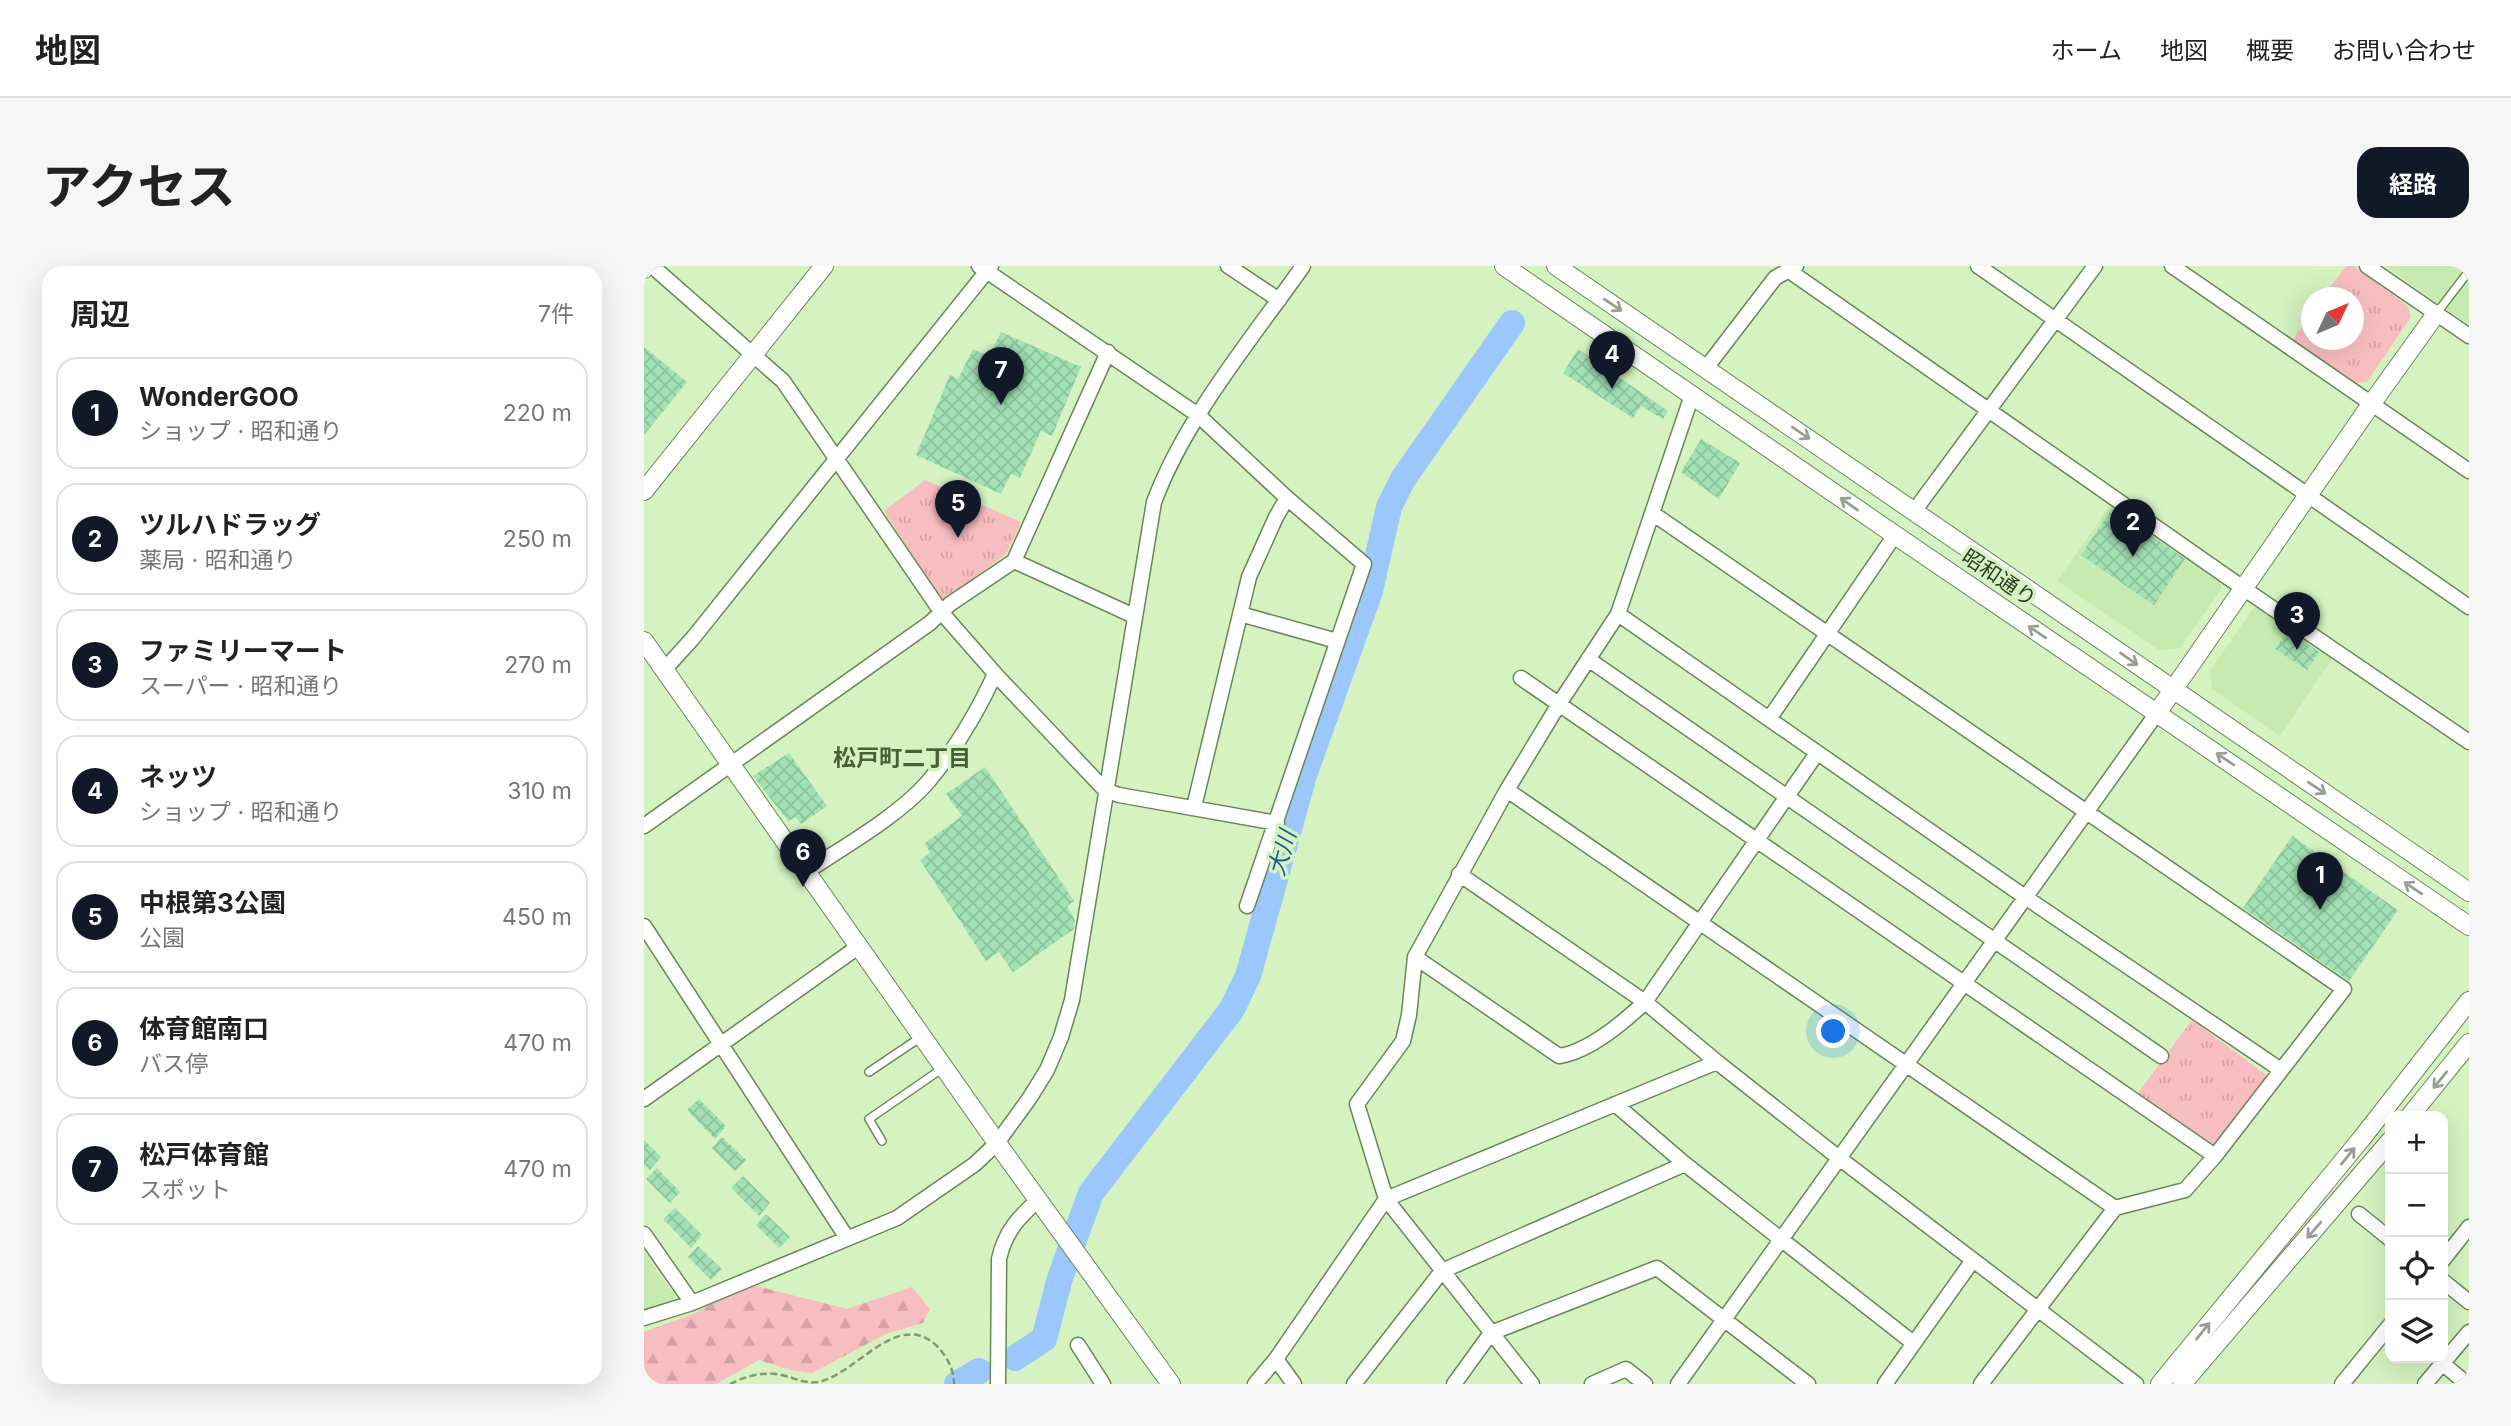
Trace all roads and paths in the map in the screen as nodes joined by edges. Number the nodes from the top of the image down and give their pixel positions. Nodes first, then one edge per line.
1 (652, 266) edge
2 (824, 266) edge
3 (1228, 266) edge
4 (1303, 266) edge
5 (1504, 266) edge
6 (1556, 266) edge
7 (1978, 266) edge
8 (2095, 266) edge
9 (2172, 266) edge
10 (2367, 266) edge
11 (986, 268) edge
12 (1792, 268) edge
13 (2469, 271) edge
14 (1279, 300) junction
15 (2437, 314) junction
16 (2054, 320) junction
17 (2469, 336) edge
18 (1108, 352) junction
19 (753, 354) junction
20 (1706, 368) junction
21 (1692, 395) junction
22 (2372, 403) junction
23 (1988, 409) junction
24 (1198, 415) junction
25 (836, 458) junction
26 (2469, 471) edge
27 (644, 491) edge
28 (2308, 496) junction
29 (1287, 498) junction
30 (1915, 510) junction
31 (1652, 513) junction
32 (1895, 536) junction
33 (1014, 561) junction
34 (2243, 588) junction
35 (2469, 607) edge
36 (942, 613) junction
37 (1240, 614) junction
38 (1618, 614) junction
39 (1134, 617) junction
40 (1829, 634) junction
41 (644, 641) edge
42 (1336, 641) junction
43 (1588, 659) junction
44 (664, 670) junction
45 (995, 674) junction
46 (1521, 678) dead end
47 (2173, 690) junction
48 (1559, 704) junction
49 (2157, 713) junction
50 (1769, 719) junction
51 (2469, 742) edge
52 (1817, 752) junction
53 (730, 765) junction
54 (1105, 790) junction
55 (1507, 790) junction
56 (1788, 797) junction
57 (1194, 807) junction
58 (2086, 811) junction
59 (1276, 823) junction
60 (644, 826) edge
61 (1757, 842) junction
62 (806, 872) junction
63 (1460, 874) junction
64 (2469, 891) edge
65 (2025, 897) junction
66 (1247, 906) dead end
67 (1701, 922) junction
68 (644, 926) edge
69 (2469, 926) edge
70 (1995, 939) junction
71 (858, 947) junction
72 (1415, 957) junction
73 (1964, 982) junction
74 (2469, 1001) edge
75 (1645, 1002) junction
76 (922, 1036) junction
77 (2469, 1043) edge
78 (721, 1044) junction
79 (2161, 1056) dead end
80 (1717, 1062) junction
81 (1906, 1064) junction
82 (944, 1068) junction
83 (2281, 1070) junction
84 (869, 1072) dead end
85 (644, 1099) edge
86 (1615, 1104) junction
87 (2414, 1111) edge
88 (882, 1141) dead end
89 (998, 1143) junction
90 (2385, 1147) edge
91 (2215, 1157) junction
92 (1839, 1158) junction
93 (1685, 1164) junction
94 (1038, 1199) junction
95 (1386, 1199) junction
96 (2115, 1208) junction
97 (2358, 1214) dead end
98 (2469, 1227) edge
99 (644, 1234) edge
100 (2387, 1237) edge
101 (847, 1238) junction
102 (1780, 1238) junction
103 (2448, 1254) edge
104 (1973, 1260) junction
105 (1442, 1271) junction
106 (2448, 1285) edge
107 (692, 1303) junction
108 (2469, 1303) edge
109 (2037, 1310) junction
110 (644, 1318) edge
111 (1724, 1320) junction
112 (2385, 1331) edge
113 (2469, 1332) edge
114 (1491, 1333) junction
115 (1912, 1342) junction
116 (1078, 1345) dead end
117 (2448, 1356) edge
118 (1276, 1359) junction
119 (2442, 1363) joint
120 (730, 1384) edge
121 (954, 1384) edge
122 (998, 1384) edge
123 (1103, 1384) edge
124 (1171, 1384) edge
125 (1255, 1384) edge
126 (1294, 1384) edge
127 (1354, 1384) edge
128 (1454, 1384) edge
129 (1532, 1384) edge
130 (1592, 1384) edge
131 (1645, 1384) edge
132 (1678, 1384) edge
133 (1808, 1384) edge
134 (1885, 1384) edge
135 (1981, 1384) edge
136 (2136, 1384) edge
137 (2160, 1384) edge
138 (2182, 1384) edge
139 (2342, 1384) edge
140 (2425, 1384) edge
141 (2467, 1384) edge

1 - 19 street
2 - 19 street
3 - 14 street
4 - 14 street
5 - 21 street, 昭和通り
6 -> 20 street, 昭和通り
7 - 16 street
8 - 16 street
9 - 22 street
10 - 15 street
11 - 18 street
11 - 25 street
12 - 20 street
12 - 23 street
13 - 15 lane
14 - 24 street
15 - 17 street
15 - 22 street
16 - 23 street
16 - 28 street
18 - 24 street
18 - 33 street
19 - 25 street
19 - 27 street
20 -> 30 street, 昭和通り
21 - 31 street
32 -> 21 street, 昭和通り
22 - 26 street
22 - 28 street
23 - 30 street
23 - 34 street
24 - 29 street
24 - 39 street
25 - 36 street
25 - 44 street
28 - 34 street
28 - 35 street
29 - 37 street
29 - 42 street
30 -> 47 street, 昭和通り
31 - 38 street
31 - 40 street
32 - 40 street
49 -> 32 street, 昭和通り
33 - 36 street
33 - 39 street
34 - 47 street
34 - 51 street
36 - 45 street
36 - 53 street
37 - 42 street
37 - 57 street
38 - 43 street
38 - 50 street
39 - 54 street
40 - 50 street
40 - 58 street
41 - 44 street
42 - 59 street
43 - 48 street
43 - 56 street
44 - 53 street
45 - 54 street
45 - 62 street
46 - 48 street
47 - 49 street
47 -> 64 street, 昭和通り
48 - 55 street
48 - 61 street
49 - 58 street
69 -> 49 street, 昭和通り
50 - 52 street
52 - 56 street
52 - 65 street
53 - 60 street
53 - 62 street
54 - 57 street
54 - 89 street
55 - 63 street
55 - 67 street
56 - 61 street
56 - 70 street
57 - 59 street
58 - 65 street
58 - 83 street
59 - 66 street
61 - 67 street
61 - 73 street
62 - 71 street
63 - 72 street
63 - 75 street
65 - 70 street
65 - 83 street
67 - 75 street
67 - 81 street
68 - 78 street
70 - 73 street
70 - 79 street
71 - 76 street
71 - 78 street
72 - 75 street
72 - 95 street
73 - 81 street
73 - 91 street
137 -> 74 street
75 - 80 street
76 - 82 street
76 - 84 lane
77 -> 87 street
78 - 85 street
78 - 101 street
80 - 86 street
80 - 92 street
81 - 92 street
81 - 96 street
82 - 88 lane
82 - 89 street
83 - 91 street
86 - 93 street
86 - 95 street
89 - 94 street
89 - 101 street
90 -> 138 street
91 - 96 street
92 - 102 street
92 - 104 street
93 - 102 street
93 - 105 street
94 - 122 street
94 - 124 street
95 - 105 street
95 - 118 street
96 - 109 street
97 - 100 street
98 - 103 street
99 - 107 street
101 - 107 street
102 - 111 street
102 - 115 street
104 - 109 street
104 - 115 street
105 - 114 street
105 - 127 street
106 - 108 street
107 - 110 street
109 - 135 street
109 - 136 street
111 - 114 street
111 - 132 street
111 - 133 street
112 - 139 street
113 - 117 street
114 - 128 street
114 - 129 street
115 - 134 street
116 - 123 street
118 - 125 street
118 - 126 street
119 - 140 street
119 - 141 street
120 - 121 path
130 - 131 street

